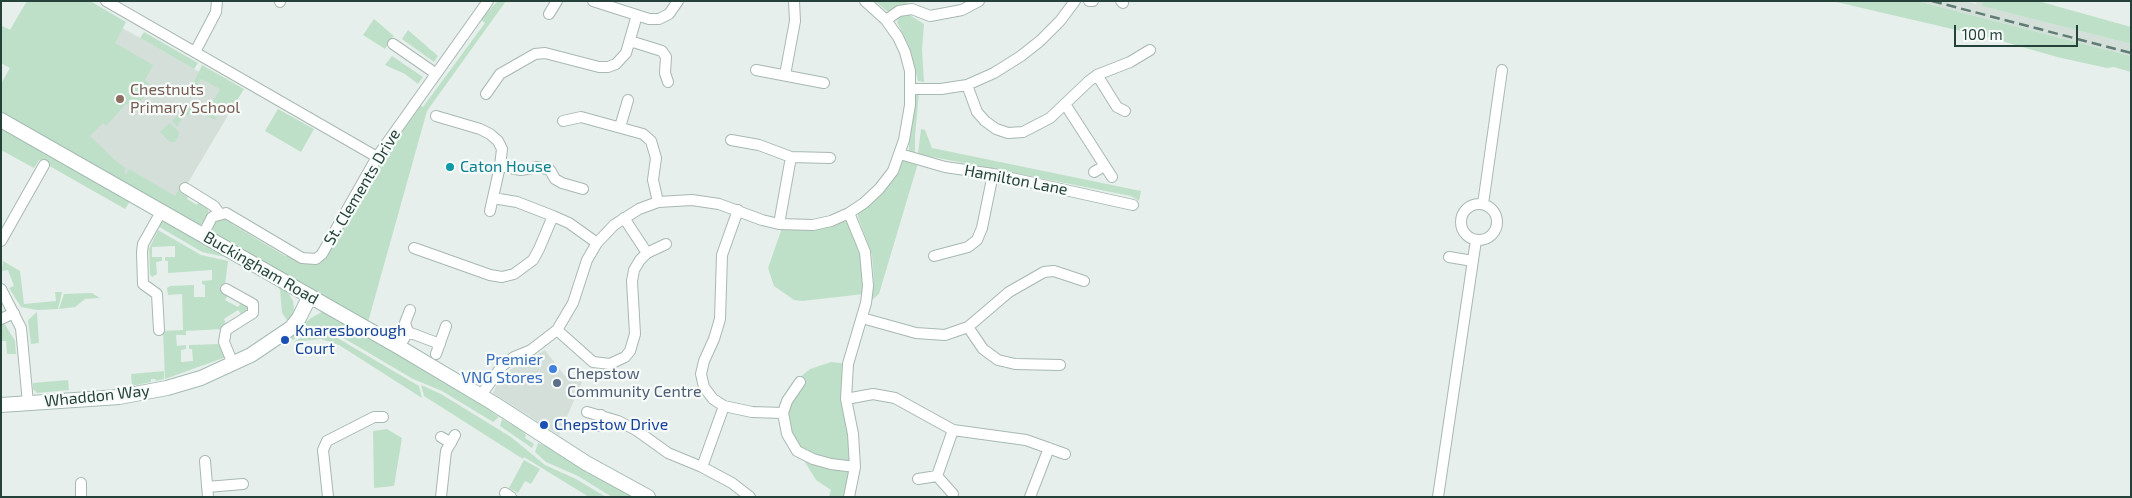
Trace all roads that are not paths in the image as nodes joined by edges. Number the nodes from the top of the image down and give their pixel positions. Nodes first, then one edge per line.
1 (106, 1) edge
2 (217, 1) edge
3 (488, 1) edge
4 (557, 1) edge
5 (593, 1) edge
6 (678, 1) edge
7 (794, 1) edge
8 (865, 1) edge
9 (979, 1) edge
10 (1075, 1) edge
11 (1090, 1) edge
12 (1094, 1) edge
13 (550, 14) dead end
14 (637, 15) junction
15 (886, 20) junction
16 (630, 41) junction
17 (394, 44) dead end
18 (1150, 50) dead end
19 (195, 52) junction
20 (1124, 52) dead end
21 (1130, 62) junction
22 (756, 70) dead end
23 (1502, 70) dead end
24 (435, 73) junction
25 (785, 75) junction
26 (1097, 75) junction
27 (668, 82) dead end
28 (824, 83) dead end
29 (967, 85) junction
30 (911, 89) junction
31 (486, 94) dead end
32 (628, 100) dead end
33 (1065, 104) junction
34 (1125, 111) dead end
35 (436, 116) dead end
36 (1, 120) edge
37 (564, 121) dead end
38 (620, 128) junction
39 (731, 140) dead end
40 (900, 154) junction
41 (377, 157) junction
42 (791, 157) junction
43 (830, 158) dead end
44 (44, 165) dead end
45 (500, 166) junction
46 (1104, 166) junction
47 (1094, 172) dead end
48 (993, 174) junction
49 (1112, 177) dead end
50 (185, 188) dead end
51 (584, 190) dead end
52 (493, 198) junction
53 (658, 202) junction
54 (1133, 204) dead end
55 (1483, 204) junction
56 (738, 210) junction
57 (490, 211) dead end
58 (160, 212) junction
59 (219, 213) junction
60 (848, 214) junction
61 (552, 216) junction
62 (624, 218) junction
63 (779, 224) junction
64 (203, 235) junction
65 (1476, 240) junction
66 (1, 241) edge
67 (597, 243) junction
68 (666, 244) dead end
69 (414, 248) dead end
70 (647, 253) junction
71 (934, 256) dead end
72 (1449, 257) dead end
73 (1473, 261) junction
74 (1084, 281) dead end
75 (1, 289) edge
76 (226, 289) dead end
77 (310, 296) junction
78 (410, 310) dead end
79 (14, 313) junction
80 (862, 318) junction
81 (1, 319) edge
82 (446, 326) dead end
83 (968, 327) junction
84 (159, 330) dead end
85 (557, 330) junction
86 (408, 332) junction
87 (440, 344) junction
88 (399, 347) junction
89 (436, 354) dead end
90 (232, 364) junction
91 (1060, 365) dead end
92 (800, 382) dead end
93 (487, 399) junction
94 (846, 399) junction
95 (28, 403) junction
96 (1, 406) edge
97 (724, 406) junction
98 (587, 412) dead end
99 (783, 413) junction
100 (601, 415) junction
101 (383, 417) dead end
102 (597, 426) dead end
103 (953, 430) junction
104 (449, 438) dead end
105 (1049, 448) junction
106 (1065, 454) dead end
107 (205, 461) dead end
108 (702, 467) junction
109 (855, 467) junction
110 (937, 476) junction
111 (918, 479) dead end
112 (81, 483) dead end
113 (244, 484) dead end
114 (208, 492) edge
115 (952, 494) dead end
116 (81, 497) edge
117 (328, 497) edge
118 (441, 497) edge
119 (648, 497) edge
120 (750, 497) edge
121 (849, 497) edge
122 (1030, 497) edge
123 (1438, 497) edge

1 - 19 street
2 - 19 street
3 - 24 street, St. Clements Drive
4 - 13 street
5 - 14 street
6 - 14 street
7 - 25 street
8 - 15 street
9 - 15 street
10 - 29 street
11 - 12 street
14 - 16 street
15 - 30 street
16 - 27 street
16 - 31 street
17 - 24 street
18 - 21 street
19 - 41 street
20 - 21 street
21 - 26 street
22 - 25 street
23 - 55 street
24 - 41 street, St. Clements Drive
25 - 28 street
26 - 33 street
26 - 34 street
29 - 30 street
29 - 33 street
30 - 40 street
32 - 38 street
33 - 46 street
35 - 45 street
36 - 58 main road, Buckingham Road
37 - 38 street
38 - 53 street
39 - 42 street
40 - 48 street, Hamilton Lane
40 - 60 street
41 - 59 street, St. Clements Drive
42 - 43 street
42 - 63 street
44 - 66 street
45 - 51 street
45 - 52 street
46 - 47 street
46 - 49 street
48 - 54 street, Hamilton Lane
48 - 71 street
50 - 59 street, St. Clements Drive
52 - 57 street
52 - 61 street
53 - 56 street
53 - 62 street
55 - 65 street
55 - 65 street
56 - 63 street
56 - 97 street
58 - 64 main road, Buckingham Road
58 - 84 street
59 - 64 street
60 - 63 street
60 - 80 street
61 - 67 street
61 - 69 street
62 - 67 street
62 - 70 street
64 - 77 main road, Buckingham Road
65 - 73 street
67 - 85 street
68 - 70 street
70 - 85 street
72 - 73 street
73 - 123 street
74 - 83 street
75 - 79 street
76 - 90 street
77 - 88 main road, Buckingham Road
77 - 90 main road, Whaddon Way
78 - 86 street
79 - 81 street
79 - 95 street
80 - 83 street
80 - 94 street
82 - 87 street
83 - 91 street
85 - 93 street
86 - 87 street
86 - 88 street
87 - 89 street
88 - 93 main road, Buckingham Road
90 - 95 main road, Whaddon Way
92 - 99 street
93 - 119 main road, Buckingham Road
94 - 103 street
94 - 109 street
95 - 96 main road, Whaddon Way
97 - 99 street
97 - 108 street
98 - 100 street
99 - 109 street
100 - 102 street
100 - 108 street
101 - 117 street
103 - 105 street
103 - 110 street
104 - 118 street
105 - 106 street
105 - 122 street
107 - 114 street
108 - 120 street
109 - 121 street
110 - 111 street
110 - 115 street
112 - 116 street
113 - 114 street

